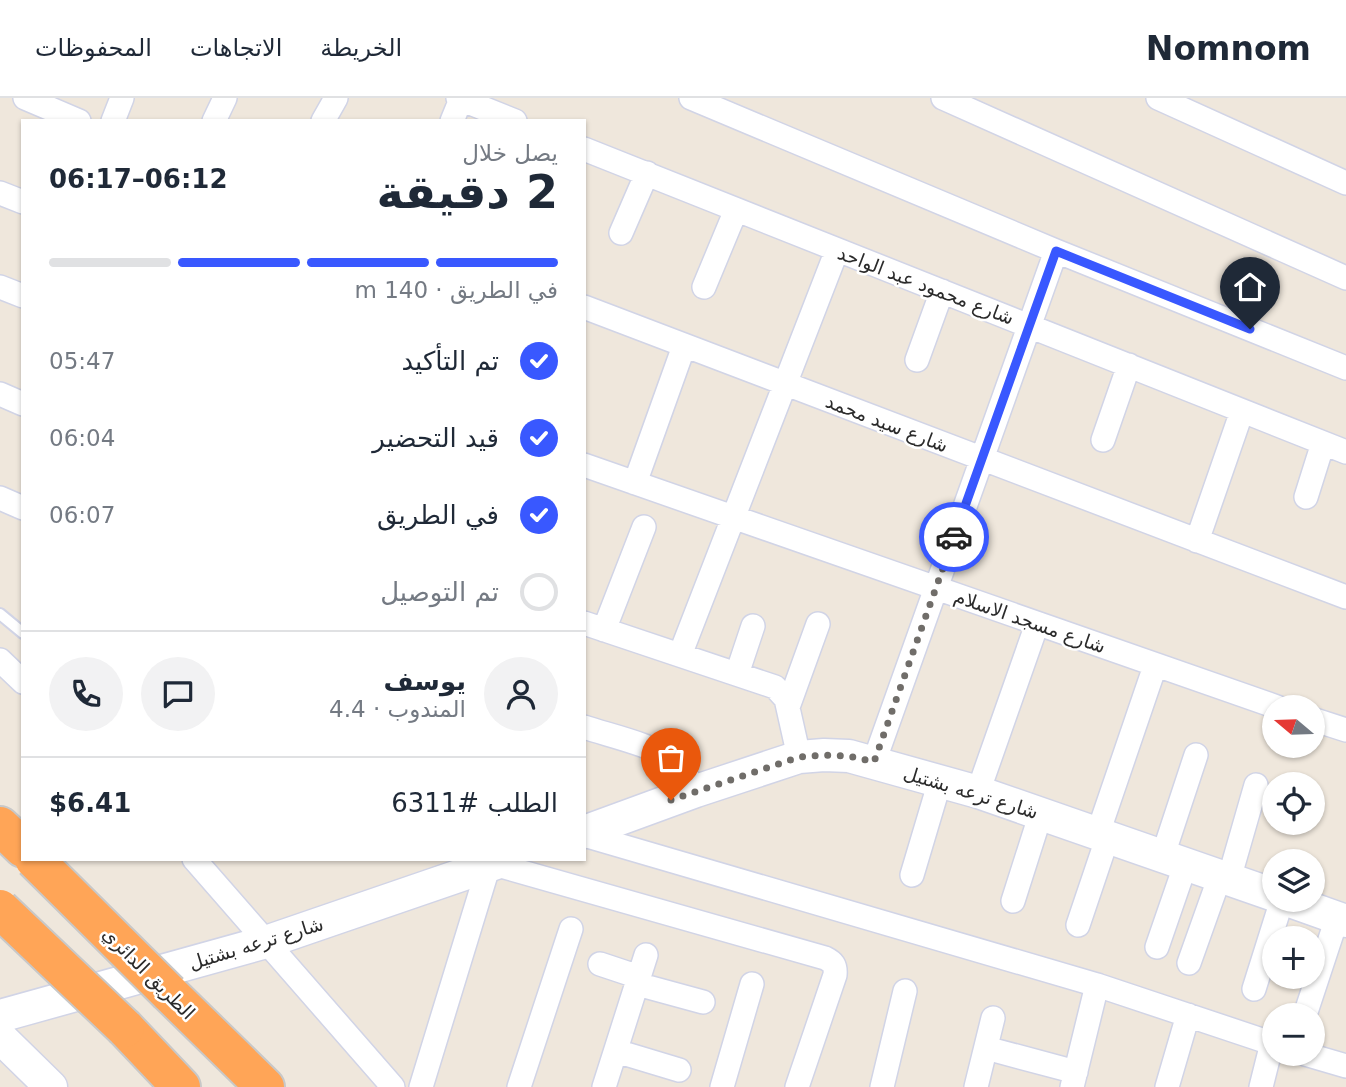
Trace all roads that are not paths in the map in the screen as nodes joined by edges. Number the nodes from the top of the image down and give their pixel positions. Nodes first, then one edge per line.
1 (25, 98) edge
2 (122, 98) edge
3 (225, 98) edge
4 (336, 98) edge
5 (691, 98) edge
6 (943, 98) edge
7 (1158, 98) edge
8 (459, 99) edge
9 (74, 119) edge
10 (114, 119) edge
11 (215, 119) edge
12 (324, 119) edge
13 (453, 119) edge
14 (510, 119) edge
15 (586, 150) edge
16 (647, 173) junction
17 (1346, 183) edge
18 (0, 193) edge
19 (21, 201) edge
20 (736, 210) junction
21 (621, 233) dead end
22 (837, 250) junction
23 (1056, 251) junction
24 (1346, 278) edge
25 (0, 287) edge
26 (704, 288) dead end
27 (943, 291) junction
28 (21, 295) edge
29 (586, 310) edge
30 (1029, 325) junction
31 (684, 345) junction
32 (917, 360) dead end
33 (1129, 365) junction
34 (1346, 368) edge
35 (785, 384) junction
36 (0, 394) edge
37 (21, 403) edge
38 (1242, 411) junction
39 (1103, 439) dead end
40 (1323, 443) junction
41 (1346, 452) edge
42 (982, 459) junction
43 (586, 466) edge
44 (635, 483) junction
45 (1306, 497) dead end
46 (0, 498) edge
47 (21, 507) edge
48 (734, 517) junction
49 (644, 527) dead end
50 (1198, 541) junction
51 (936, 589) junction
52 (1346, 597) edge
53 (0, 614) edge
54 (818, 624) dead end
55 (1037, 624) junction
56 (753, 626) dead end
57 (594, 627) edge
58 (21, 632) edge
59 (680, 655) junction
60 (1155, 666) junction
61 (737, 674) junction
62 (1262, 702) edge
63 (788, 707) junction
64 (1325, 723) edge
65 (586, 728) edge
66 (1346, 730) edge
67 (1196, 755) dead end
68 (799, 757) junction
69 (874, 762) junction
70 (940, 781) junction
71 (1256, 785) dead end
72 (696, 791) junction
73 (978, 792) junction
74 (1041, 813) junction
75 (0, 826) edge
76 (588, 829) edge
77 (1103, 835) junction
78 (21, 846) edge
79 (1175, 859) junction
80 (36, 861) edge
81 (196, 861) edge
82 (497, 864) edge
83 (912, 875) dead end
84 (1225, 877) junction
85 (1262, 891) edge
86 (1013, 901) dead end
87 (0, 909) edge
88 (1278, 912) edge
89 (1321, 912) edge
90 (1341, 919) edge
91 (1078, 925) dead end
92 (571, 929) dead end
93 (266, 942) junction
94 (1157, 947) dead end
95 (1189, 963) dead end
96 (600, 964) dead end
97 (641, 972) junction
98 (752, 984) dead end
99 (1097, 985) junction
100 (1254, 989) dead end
101 (905, 990) dead end
102 (703, 1002) dead end
103 (1310, 1003) edge
104 (1188, 1015) junction
105 (0, 1016) edge
106 (993, 1018) dead end
107 (0, 1037) edge
108 (1262, 1040) edge
109 (986, 1048) junction
110 (616, 1051) junction
111 (1325, 1060) edge
112 (1267, 1066) edge
113 (1346, 1066) edge
114 (679, 1070) dead end
115 (1074, 1079) edge
116 (36, 1080) edge
117 (181, 1087) edge
118 (265, 1087) edge
119 (393, 1087) edge
120 (421, 1087) edge
121 (519, 1087) edge
122 (604, 1087) edge
123 (722, 1087) edge
124 (797, 1087) edge
125 (882, 1087) edge
126 (976, 1087) edge
127 (1167, 1087) edge
128 (1261, 1087) edge

1 - 9 street
2 - 10 street
3 - 11 street
4 - 12 street
5 - 23 street
6 - 24 street
7 - 17 street
8 - 13 street
8 - 14 street
15 - 16 street, شارع محمود عبد الواحد
16 - 20 street, شارع محمود عبد الواحد
16 - 21 street
18 - 19 street
20 - 22 street, شارع محمود عبد الواحد
20 - 26 street
22 - 27 street, شارع محمود عبد الواحد
22 - 35 street
23 - 30 street
23 - 34 street
25 - 28 street
27 - 30 street, شارع محمود عبد الواحد
27 - 32 street
29 - 31 street, شارع سيد محمد
30 - 33 street, شارع محمود عبد الواحد
30 - 42 street
31 - 35 street, شارع سيد محمد
31 - 44 street
33 - 38 street, شارع محمود عبد الواحد
33 - 39 street
35 - 42 street, شارع سيد محمد
35 - 48 street
36 - 37 street
38 - 40 street, شارع محمود عبد الواحد
38 - 50 street
40 - 41 street, شارع محمود عبد الواحد
40 - 45 street
42 - 50 street, شارع سيد محمد
42 - 51 street
43 - 44 street, شارع مسجد الاسلام
44 - 48 street, شارع مسجد الاسلام
46 - 47 street
48 - 51 street, شارع مسجد الاسلام
48 - 59 street
49 - 57 street
50 - 52 street, شارع سيد محمد
51 - 55 street, شارع مسجد الاسلام
51 - 69 street
53 - 58 lane
54 - 63 street
55 - 60 street, شارع مسجد الاسلام
55 - 73 street
56 - 61 street
57 - 59 street
59 - 61 street
60 - 62 street, شارع مسجد الاسلام
60 - 77 street
61 - 63 street
63 - 68 street
64 - 66 street
65 - 72 street
67 - 79 street
68 - 69 street, شارع ترعه بشتيل
68 - 72 street, شارع ترعه بشتيل
69 - 70 street, شارع ترعه بشتيل
70 - 73 street, شارع ترعه بشتيل
70 - 83 street
71 - 84 street
72 - 76 street, شارع ترعه بشتيل
73 - 74 street, شارع ترعه بشتيل
74 - 77 street, شارع ترعه بشتيل
74 - 86 street
75 - 78 highway
76 - 99 street
77 - 79 street, شارع ترعه بشتيل
77 - 91 street
79 - 84 street, شارع ترعه بشتيل
79 - 94 street
80 - 118 highway, الطريق الدائري, bridge
81 - 93 street
82 - 93 street, شارع ترعه بشتيل
82 - 120 street
82 - 124 street
84 - 85 street, شارع ترعه بشتيل
84 - 95 street
87 - 117 highway, bridge
88 - 100 street
89 - 90 street
90 - 103 street
92 - 121 street
93 - 105 street, شارع ترعه بشتيل
93 - 119 street
96 - 97 street
97 - 102 street
97 - 110 street
98 - 123 street
99 - 104 street
99 - 115 street
101 - 125 street
104 - 108 street
104 - 127 street
106 - 109 street
107 - 116 street
109 - 115 street
109 - 126 street
110 - 114 street
110 - 122 street
111 - 113 street
112 - 128 street

